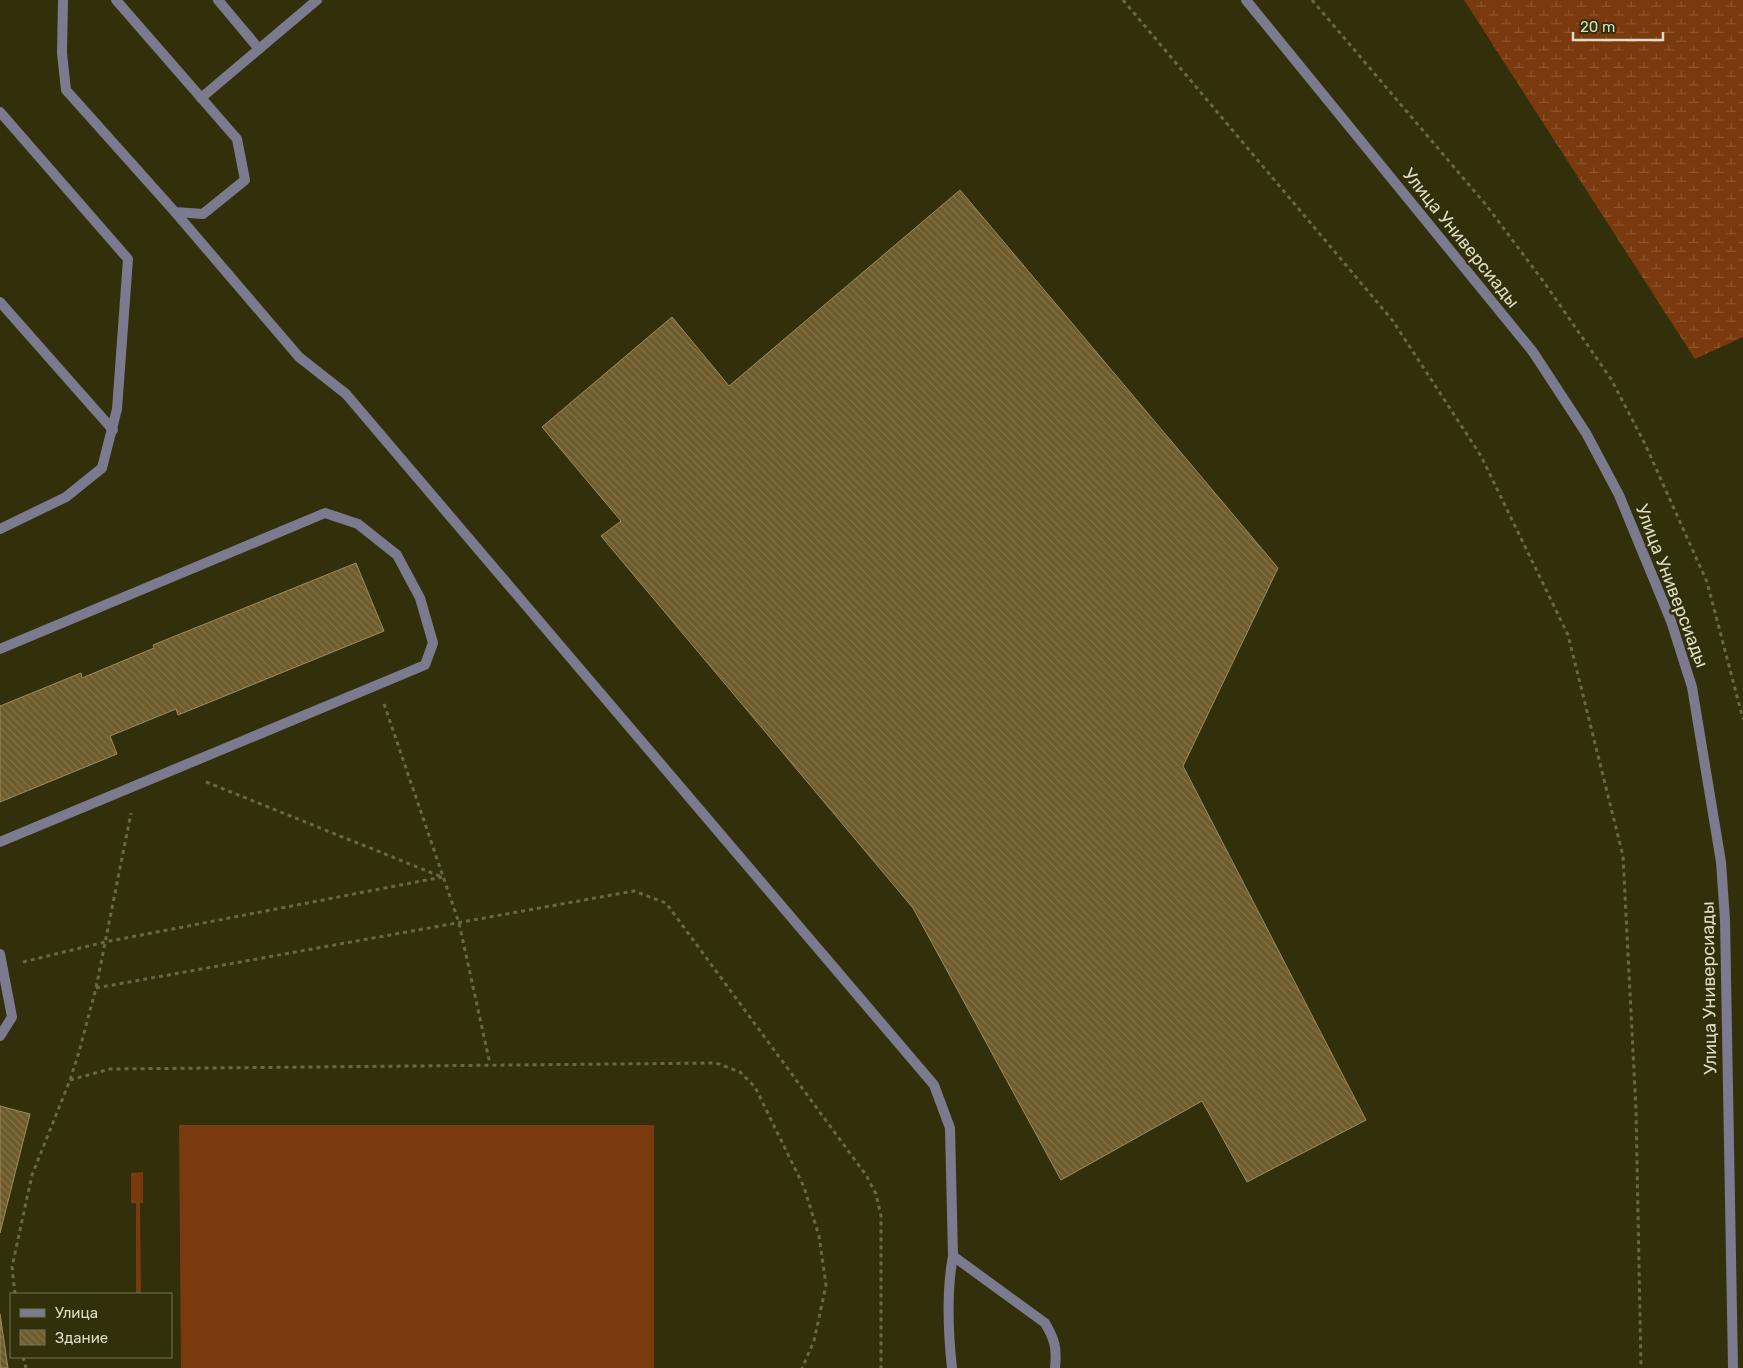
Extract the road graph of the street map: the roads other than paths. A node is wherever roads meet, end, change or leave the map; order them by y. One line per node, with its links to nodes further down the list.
1 (64, 0): 9 (street)
2 (116, 0): 7 (street)
3 (218, 0): 6 (street)
4 (317, 0): 6 (street)
5 (1246, 0): 20 (street, Улица Универсиады)
6 (259, 49): 7 (street)
7 (201, 98): 9 (street)
8 (0, 112): 11 (street)
9 (175, 212): 17 (street)
10 (0, 302): 11 (street)
11 (113, 430): 12 (street)
12 (0, 529)
13 (0, 649): 14 (street)
14 (0, 842)
15 (0, 954): 16 (street)
16 (0, 1036)
17 (953, 1256): 18 (street); 19 (street)
18 (952, 1368)
19 (1056, 1368)
20 (1732, 1368)

